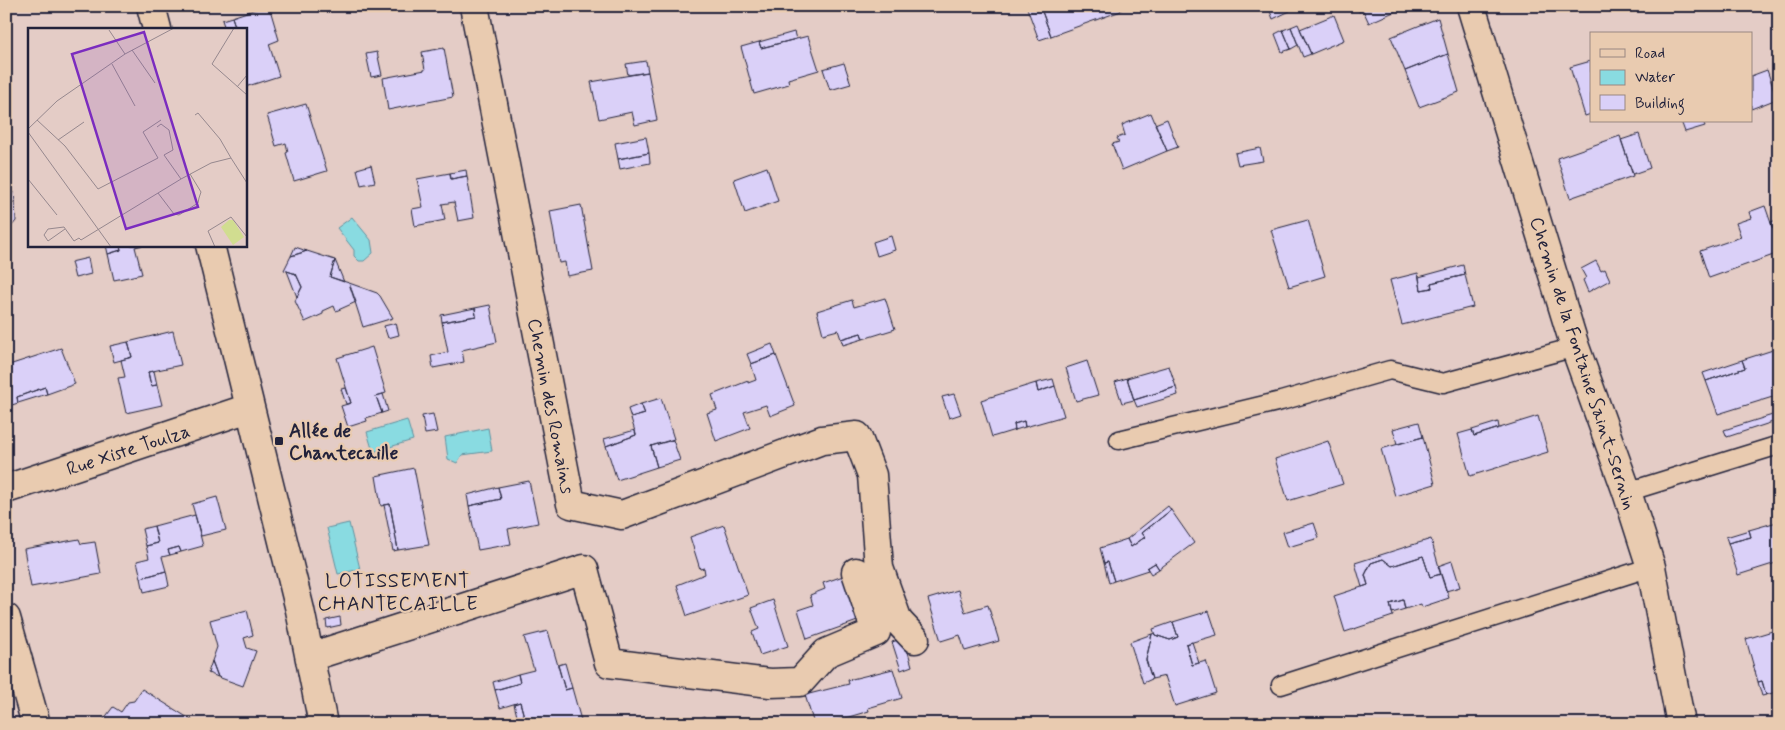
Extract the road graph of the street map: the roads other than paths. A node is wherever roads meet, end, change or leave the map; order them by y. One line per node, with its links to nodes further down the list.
1 (151, 6): 4 (street)
2 (474, 6): 15 (street, Chemin des Romains)
3 (1471, 6): 6 (street, Chemin de la Fontaine Saint-Sernin)
4 (157, 28)
5 (210, 246): 7 (street)
6 (1575, 346): 8 (lane); 11 (street, Chemin de la Fontaine Saint-Sernin)
7 (249, 408): 10 (street, Rue Xiste Toulza); 16 (street)
8 (1119, 440)
9 (1779, 445): 11 (lane)
10 (6, 489)
11 (1627, 492): 12 (street, Chemin de la Fontaine Saint-Sernin)
12 (1651, 567): 17 (lane); 20 (street, Chemin de la Fontaine Saint-Sernin)
13 (856, 572): 16 (street)
14 (6, 618): 18 (street)
15 (915, 639)
16 (310, 657): 19 (street)
17 (1282, 685)
18 (36, 724)
19 (323, 724)
20 (1681, 724)

